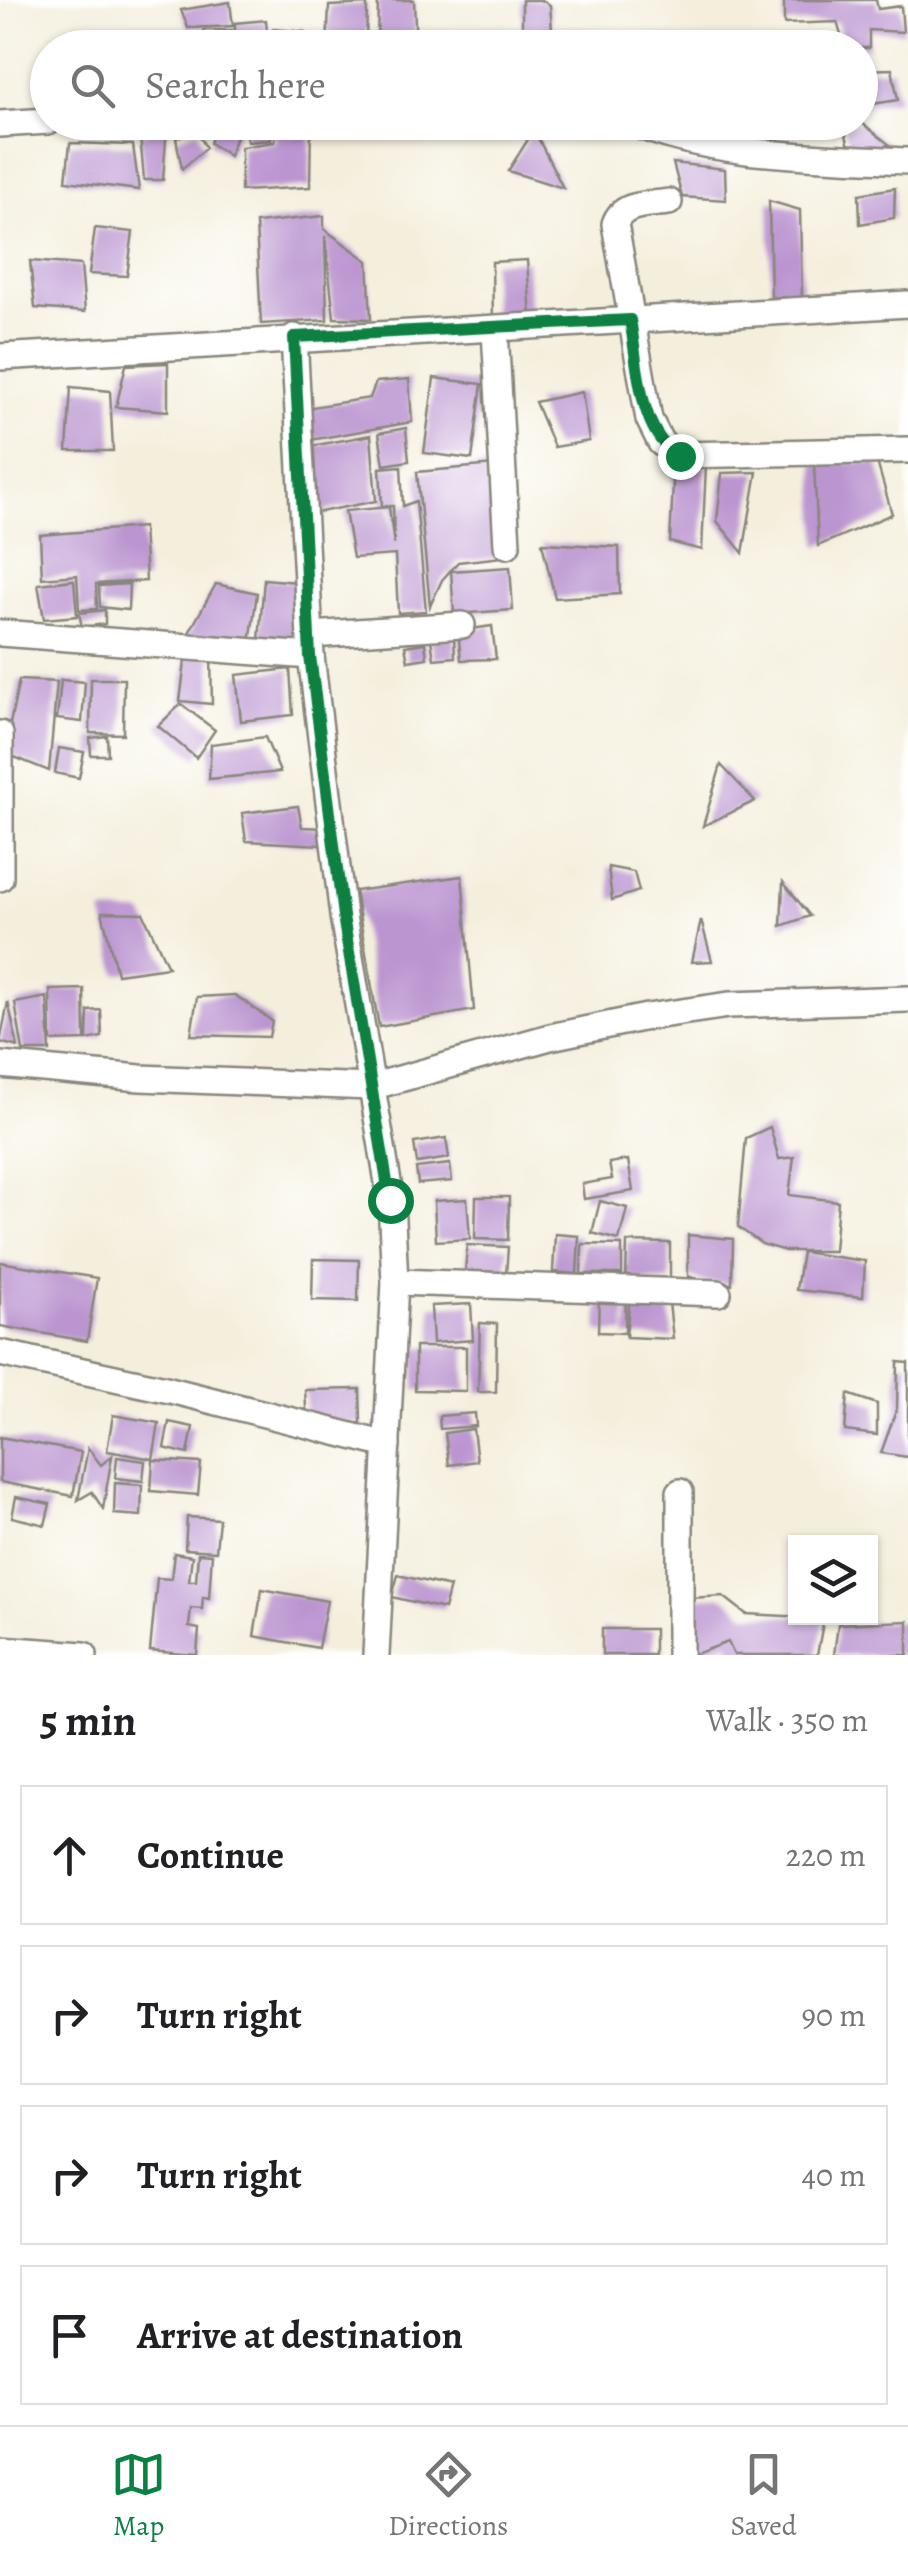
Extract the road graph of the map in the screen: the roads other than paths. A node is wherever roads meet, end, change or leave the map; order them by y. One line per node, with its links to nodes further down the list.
1 (30, 122): 2 (street)
2 (0, 124)
3 (687, 140): 4 (street)
4 (908, 160)
5 (669, 202): 7 (street)
6 (908, 304): 7 (street)
7 (630, 320): 8 (street); 11 (street)
8 (495, 330): 9 (street); 12 (street)
9 (294, 337): 10 (street); 15 (street)
10 (0, 358)
11 (908, 450)
12 (506, 545)
13 (462, 625): 15 (street)
14 (0, 633): 15 (street)
15 (310, 645): 20 (street)
16 (0, 734): 17 (street)
17 (0, 878)
18 (908, 999): 20 (street)
19 (0, 1064): 20 (street)
20 (371, 1088): 21 (street)
21 (396, 1282): 22 (street); 24 (street)
22 (718, 1293)
23 (0, 1354): 24 (street)
24 (387, 1445): 28 (street)
25 (680, 1492): 29 (street)
26 (0, 1649): 27 (street)
27 (84, 1655)
28 (376, 1655)
29 (680, 1655)

